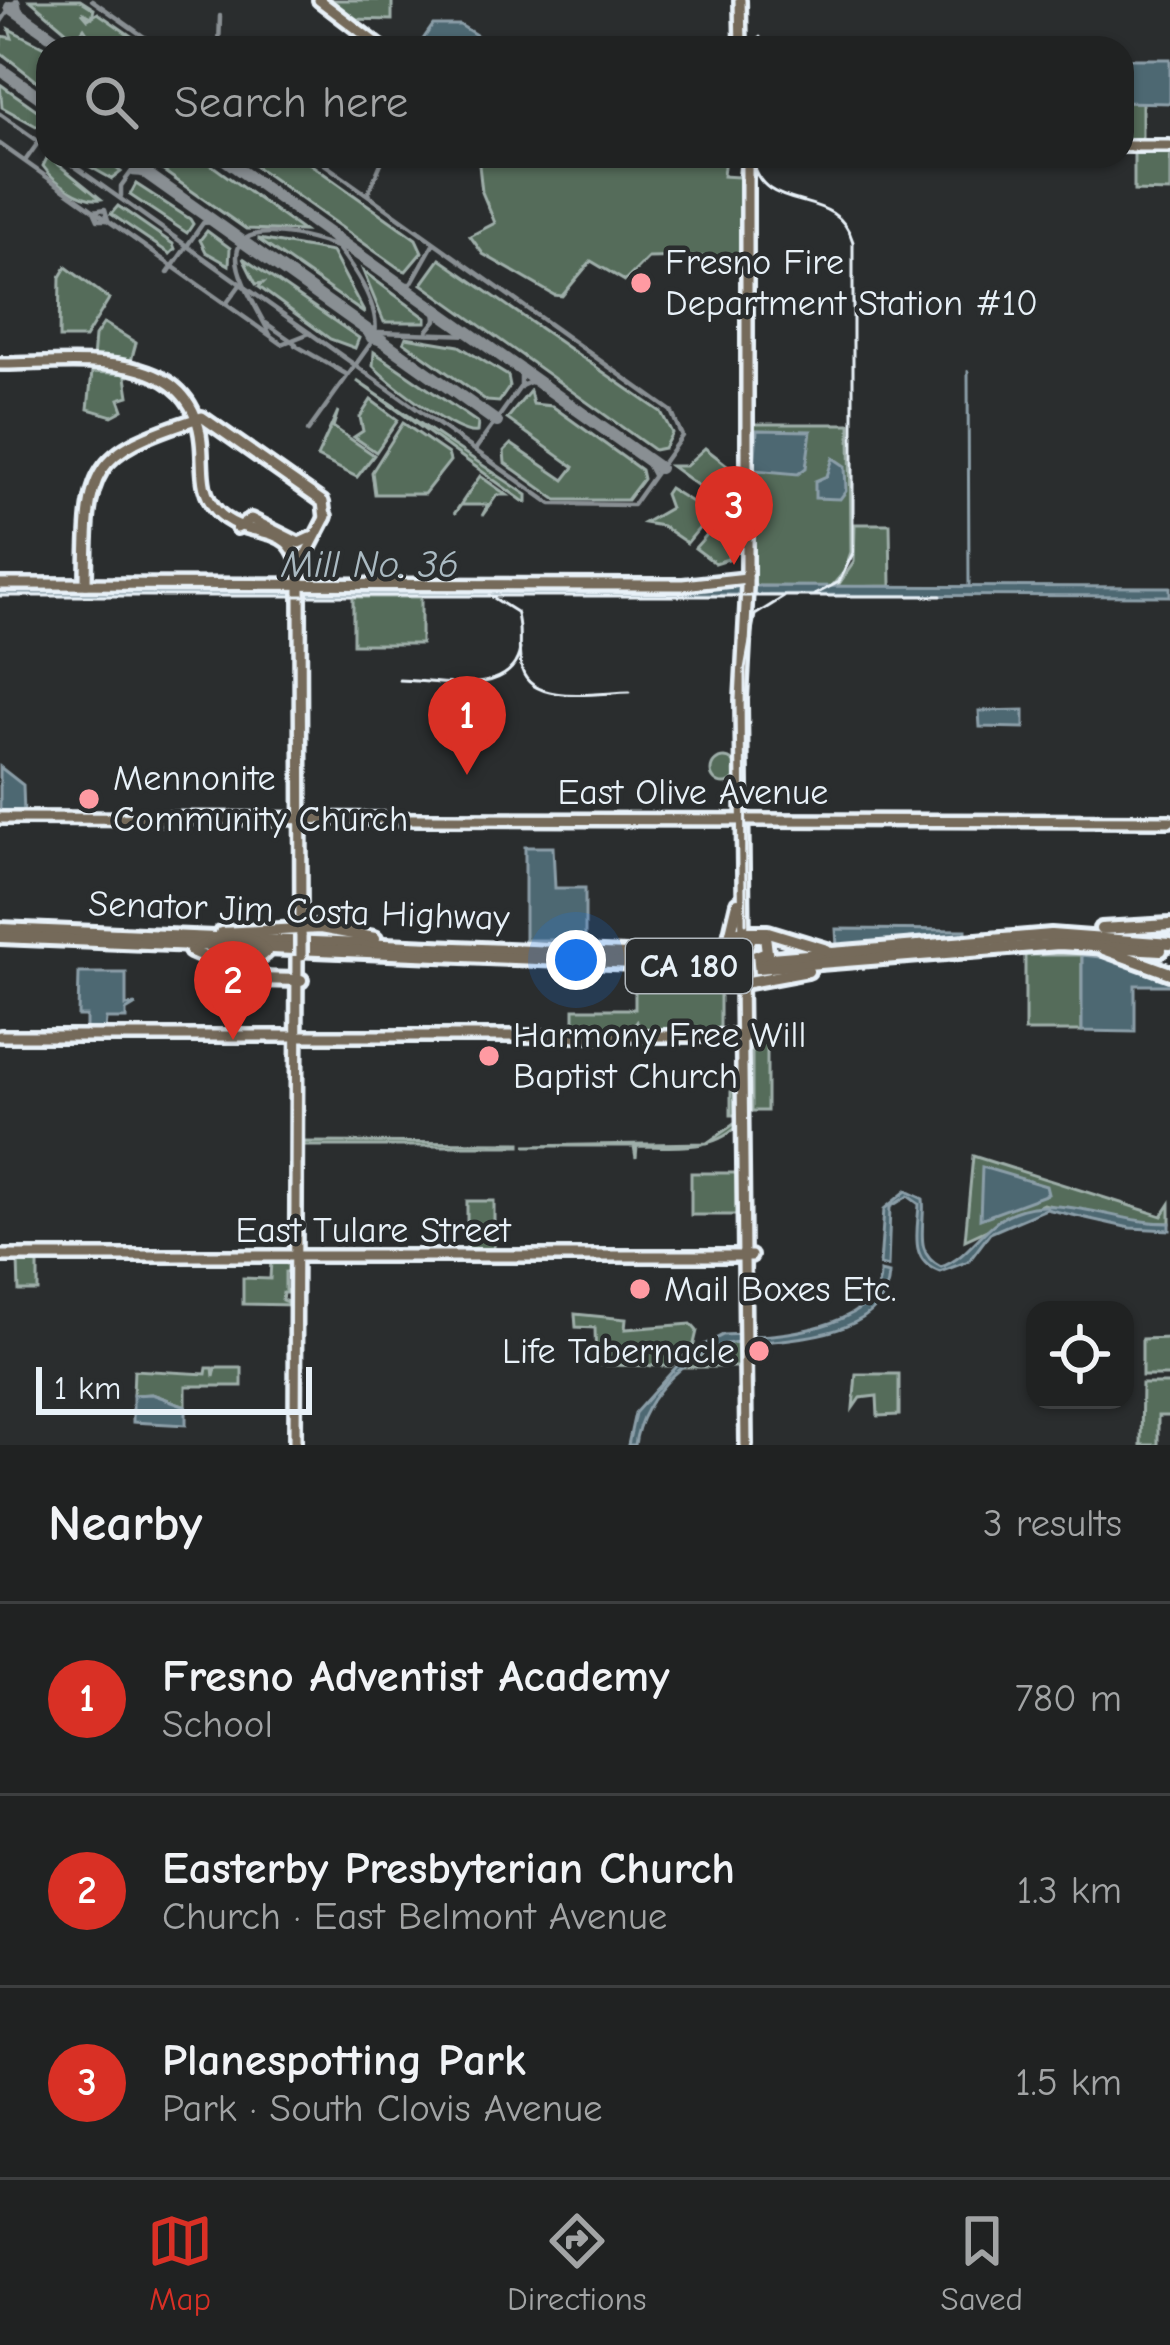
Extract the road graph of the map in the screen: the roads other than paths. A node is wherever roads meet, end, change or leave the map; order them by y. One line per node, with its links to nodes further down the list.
1 (317, 0): 3 (main road)
2 (741, 0): 4 (main road)
3 (362, 36)
4 (743, 36)
5 (1134, 146): 7 (main road)
6 (1134, 147): 7 (main road)
7 (1170, 147)
8 (744, 168): 28 (main road)
9 (0, 366): 10 (main road); 11 (main road)
10 (135, 371): 11 (main road); 14 (main road)
11 (155, 374): 13 (main road)
12 (192, 390): 13 (main road)
13 (178, 392): 14 (main road)
14 (195, 421): 15 (main road); 16 (main road); 18 (main road); 22 (main road)
15 (199, 482): 16 (main road); 17 (main road)
16 (211, 502): 17 (main road)
17 (241, 523): 18 (main road); 30 (main road)
18 (313, 536): 30 (main road)
19 (160, 580): 21 (main road); 22 (main road); 24 (main road)
20 (695, 580): 27 (main road); 28 (main road); 29 (main road)
21 (246, 581): 25 (main road); 30 (main road)
22 (87, 582): 23 (main road); 23 (main road); 24 (main road)
23 (3, 583)
24 (137, 584): 25 (main road)
25 (219, 584): 30 (main road)
26 (438, 584): 27 (main road); 27 (main road); 30 (main road); 30 (main road)
27 (482, 584): 29 (main road)
28 (744, 584): 29 (main road); 36 (main road)
29 (673, 585)
30 (298, 587): 31 (main road); 31 (main road)
31 (298, 687): 32 (main road); 33 (main road)
32 (297, 743): 33 (main road); 35 (main road)
33 (301, 764): 35 (main road)
34 (0, 818): 35 (main road, East Olive Avenue)
35 (299, 818): 36 (main road, East Olive Avenue); 40 (main road)
36 (739, 818): 37 (main road, East Olive Avenue); 38 (main road); 38 (main road)
37 (1170, 821)
38 (740, 908): 41 (main road); 50 (highway)
39 (1170, 925): 43 (highway)
40 (299, 932): 44 (highway); 46 (highway); 55 (main road, bridge)
41 (740, 932): 49 (main road); 51 (highway)
42 (0, 933): 44 (highway, Senator Jim Costa Highway / CA 180); 44 (highway, Senator Jim Costa Highway / CA 180)
43 (1024, 938): 47 (highway, CA 180); 51 (highway, CA 180)
44 (128, 939): 46 (highway, Senator Jim Costa Highway / CA 180); 48 (highway, Senator Jim Costa Highway / CA 180); 55 (highway)
45 (1047, 944): 47 (highway, CA 180); 51 (highway, CA 180); 54 (highway)
46 (438, 946): 50 (highway, Senator Jim Costa Highway / CA 180)
47 (1170, 946)
48 (359, 952): 53 (highway, Senator Jim Costa Highway / CA 180); 55 (highway)
49 (742, 952): 52 (highway); 56 (main road, bridge)
50 (602, 953): 52 (highway, Senator Jim Costa Highway / CA 180)
51 (885, 954): 52 (highway, Senator Jim Costa Highway / CA 180); 53 (highway, CA 180); 56 (highway)
52 (690, 958)
53 (569, 959): 56 (highway)
54 (1170, 973)
55 (299, 979): 58 (main road)
56 (744, 979): 59 (main road)
57 (0, 1034): 58 (main road)
58 (299, 1034): 59 (main road); 60 (main road); 62 (main road)
59 (746, 1034): 61 (main road); 61 (main road)
60 (297, 1071): 62 (main road); 63 (main road)
61 (745, 1074): 67 (main road); 68 (main road)
62 (301, 1090): 64 (main road)
63 (297, 1118): 64 (main road); 65 (main road)
64 (300, 1132): 66 (main road)
65 (296, 1159): 66 (main road); 71 (main road)
66 (300, 1175): 71 (main road)
67 (745, 1184): 68 (main road); 70 (main road)
68 (750, 1210): 70 (main road)
69 (0, 1256): 71 (main road, East Tulare Street)
70 (748, 1256): 71 (main road, East Tulare Street); 72 (main road); 72 (main road)
71 (298, 1258): 74 (main road); 74 (main road)
72 (748, 1337): 73 (main road)
73 (748, 1376): 76 (main road); 76 (main road)
74 (298, 1402): 75 (main road)
75 (297, 1436)
76 (748, 1442)

